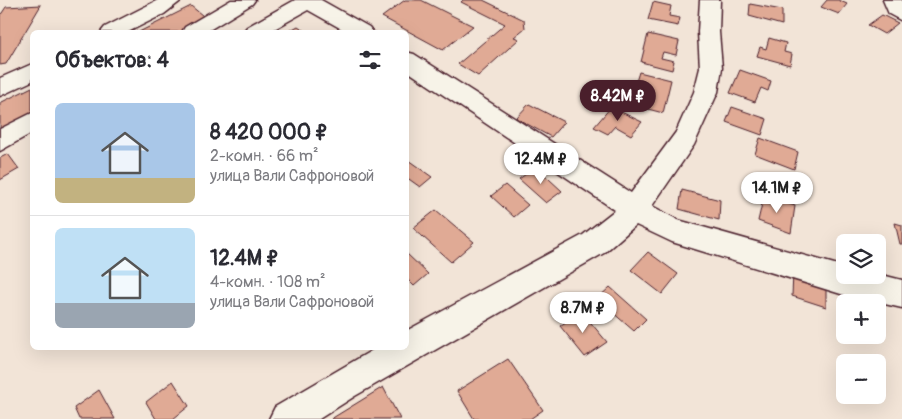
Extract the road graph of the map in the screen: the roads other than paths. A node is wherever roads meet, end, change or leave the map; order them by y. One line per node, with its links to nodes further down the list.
1 (172, 0): 7 (street)
2 (245, 0): 8 (street)
3 (710, 0): 16 (street)
4 (893, 0): 6 (street)
5 (307, 1): 9 (street); 10 (street)
6 (902, 15)
7 (116, 30)
8 (195, 30)
9 (257, 30)
10 (358, 30)
11 (409, 62): 16 (street)
12 (30, 73): 13 (street)
13 (0, 88)
14 (30, 123): 15 (street)
15 (0, 141)
16 (632, 210): 17 (street); 18 (street)
17 (902, 294)
18 (409, 347)
19 (404, 350): 20 (street)
20 (292, 418)

